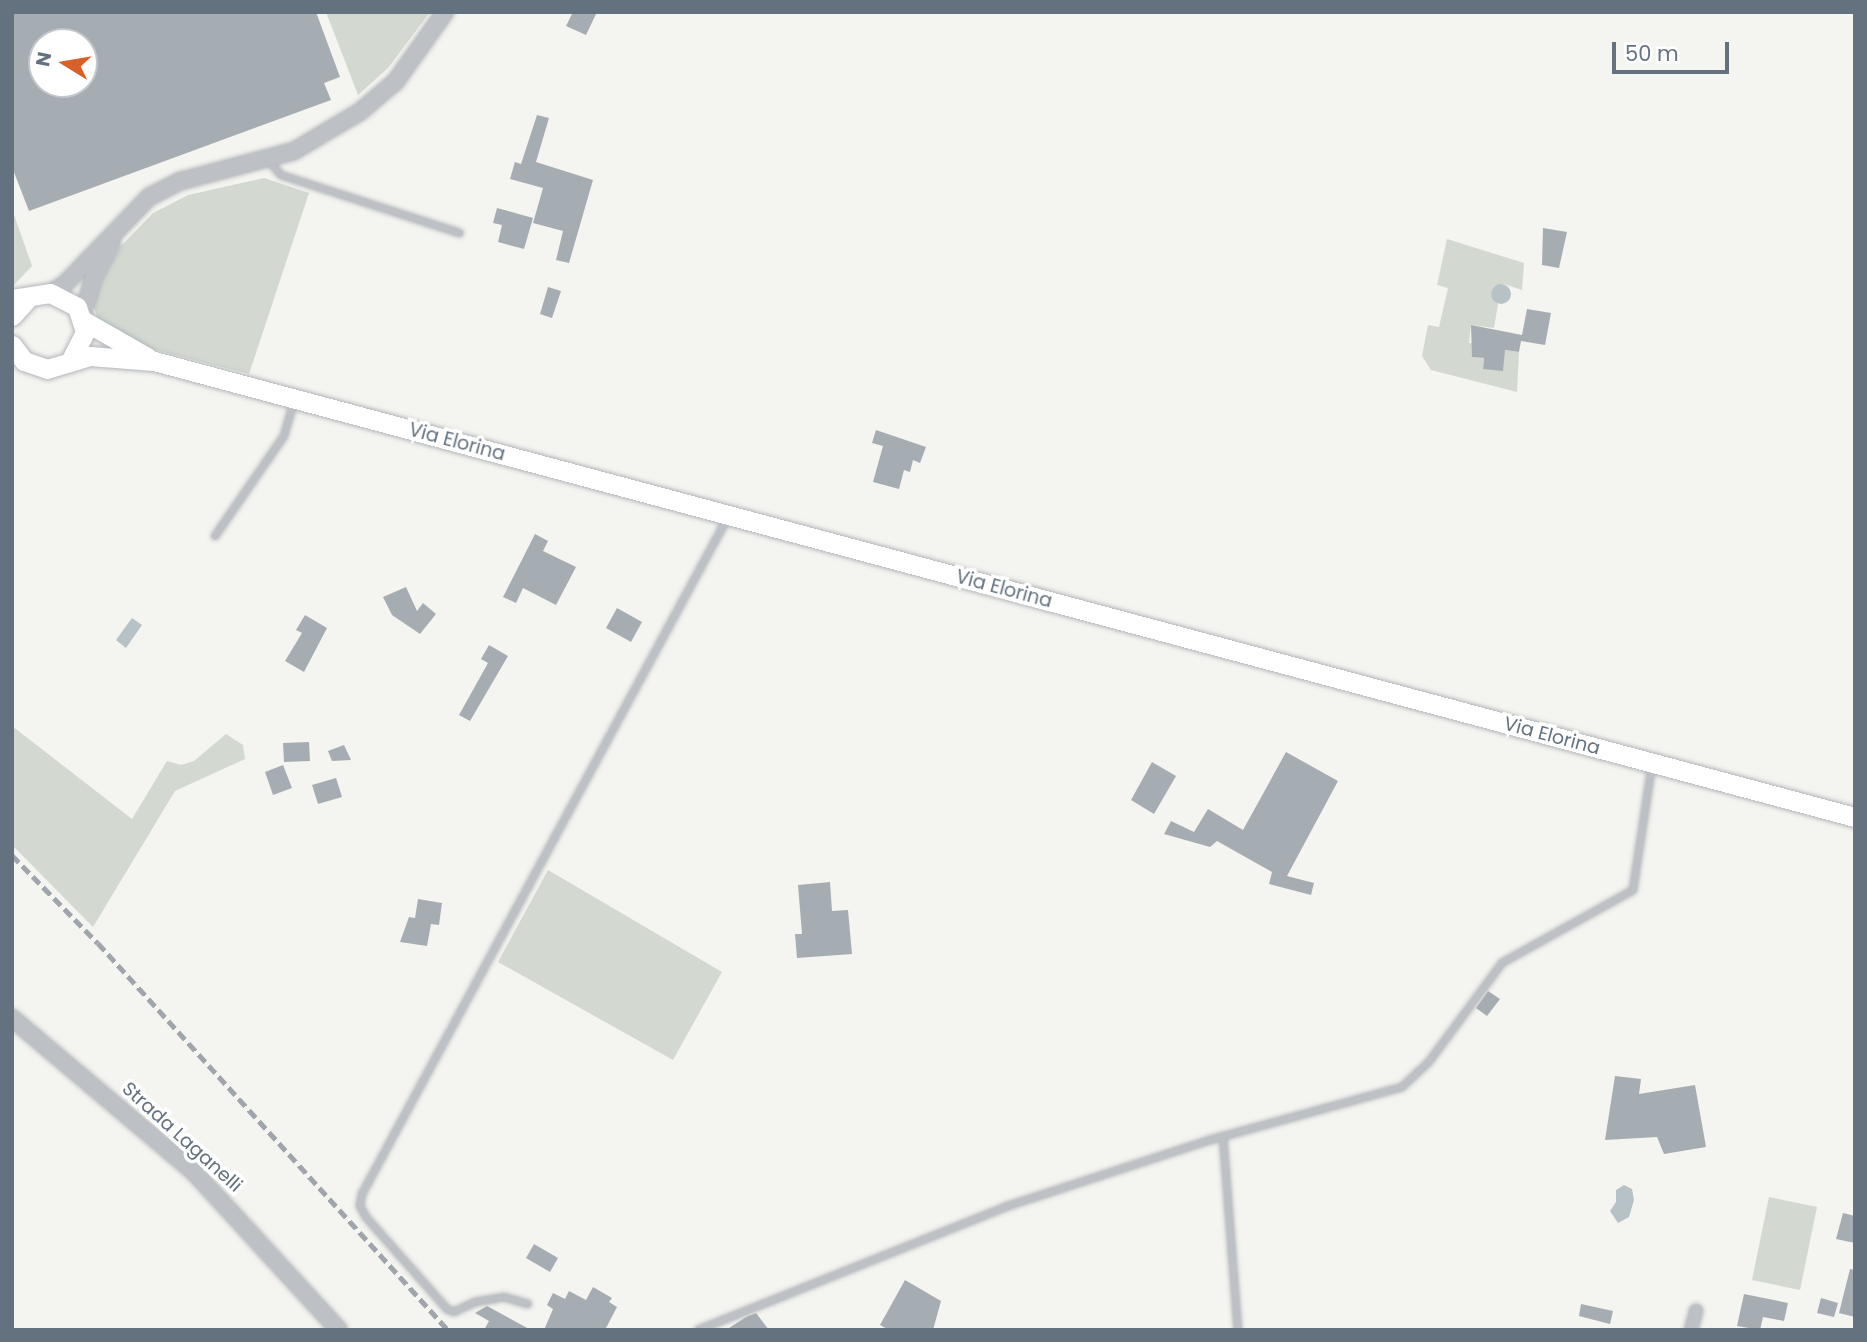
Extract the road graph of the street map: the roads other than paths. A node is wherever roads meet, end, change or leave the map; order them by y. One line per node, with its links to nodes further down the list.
1 (445, 12): 2 (street)
2 (268, 160): 3 (lane); 4 (street)
3 (460, 233)
4 (116, 234): 5 (street); 8 (street)
5 (50, 293): 6 (main road); 8 (main road)
6 (20, 298): 7 (main road)
7 (12, 316)
8 (83, 318): 10 (main road); 11 (main road)
9 (12, 345): 11 (main road)
10 (154, 361): 11 (main road); 12 (main road, Via Elorina)
11 (70, 362)
12 (294, 399): 13 (main road, Via Elorina); 14 (lane)
13 (728, 515): 15 (main road, Via Elorina); 19 (lane)
14 (215, 536)
15 (1652, 763): 16 (main road, Via Elorina); 18 (lane)
16 (1855, 817)
17 (12, 1018): 21 (street, Strada Laganelli)
18 (1223, 1136): 22 (lane); 23 (lane)
19 (528, 1304)
20 (1696, 1311): 24 (street)
21 (339, 1330)
22 (698, 1330)
23 (1238, 1330)
24 (1691, 1330)

